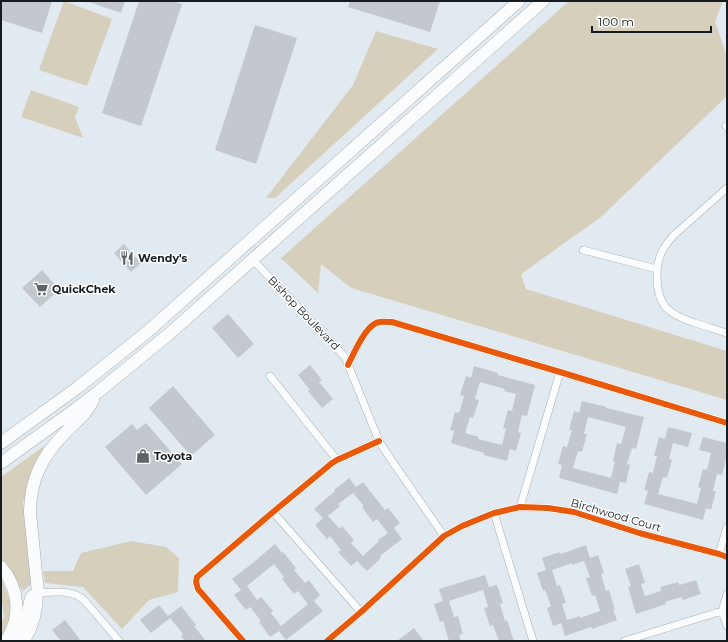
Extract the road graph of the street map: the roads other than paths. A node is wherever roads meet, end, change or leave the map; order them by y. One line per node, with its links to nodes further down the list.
1 (519, 1): 12 (highway)
2 (543, 1): 5 (highway)
3 (727, 188): 6 (street)
4 (583, 250): 6 (street)
5 (253, 260): 8 (street, Bishop Boulevard); 11 (highway)
6 (657, 269): 7 (street)
7 (727, 334)
8 (348, 365): 9 (street); 15 (street, Bishop Boulevard)
9 (560, 372): 13 (street); 19 (street)
10 (270, 376): 17 (street)
11 (98, 392): 18 (highway); 27 (highway)
12 (56, 404): 14 (highway); 16 (highway)
13 (727, 422)
14 (1, 433)
15 (379, 441): 17 (street); 23 (street, Bishop Boulevard)
16 (1, 443)
17 (337, 460): 20 (street)
18 (1, 463)
19 (520, 507): 21 (street, Birchwood Court); 24 (street, Birchwood Court)
20 (273, 512): 30 (street); 36 (street)
21 (494, 513): 23 (street, Birchwood Court); 38 (street)
22 (727, 527): 24 (street)
23 (444, 536): 30 (street, Birchwood Court)
24 (718, 554): 25 (street, Birchwood Court)
25 (727, 557)
26 (1, 567): 32 (highway)
27 (38, 593): 33 (main road); 34 (main road); 35 (street)
28 (727, 594): 29 (street)
29 (722, 610): 31 (street); 39 (street)
30 (361, 612): 37 (street, Birchwood Court)
31 (727, 626)
32 (6, 641)
33 (16, 641)
34 (25, 641)
35 (119, 641)
36 (243, 641)
37 (327, 641)
38 (533, 641)
39 (624, 641)

